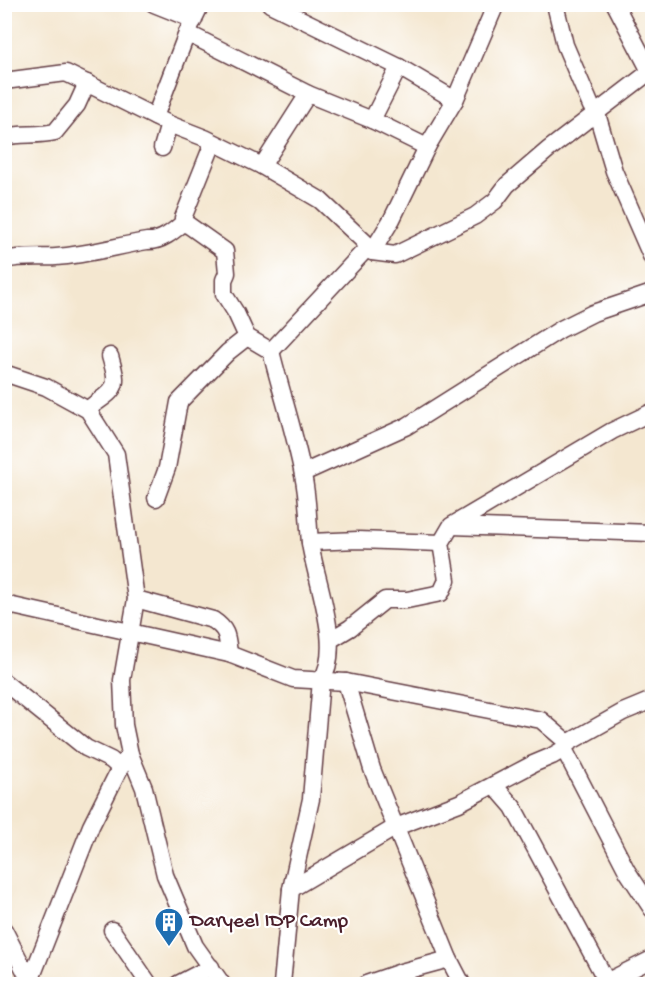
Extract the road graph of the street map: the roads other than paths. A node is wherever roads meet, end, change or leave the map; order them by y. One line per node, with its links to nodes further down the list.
1 (154, 4): 7 (street)
2 (201, 4): 7 (street)
3 (270, 4): 8 (street)
4 (496, 4): 13 (street)
5 (555, 4): 14 (street)
6 (615, 4): 9 (street)
7 (190, 26): 12 (street); 16 (street)
8 (399, 67): 13 (street); 15 (street)
9 (652, 72): 14 (street)
10 (4, 81): 11 (street)
11 (87, 83): 16 (street); 17 (street)
12 (308, 94): 15 (street); 21 (street)
13 (455, 100): 19 (street)
14 (597, 114): 23 (street); 24 (street)
15 (372, 120): 19 (street)
16 (162, 121): 18 (street); 20 (street)
17 (4, 136)
18 (213, 143): 21 (street); 22 (street)
19 (427, 147): 23 (street)
20 (162, 148)
21 (262, 166): 23 (street)
22 (184, 222): 25 (street); 27 (street)
23 (370, 249): 28 (street)
24 (652, 258)
25 (4, 260)
26 (652, 293): 33 (street)
27 (248, 337): 28 (street); 34 (street)
28 (270, 351): 33 (street)
29 (110, 356): 31 (street)
30 (4, 373): 31 (street)
31 (88, 410): 39 (street)
32 (652, 412): 35 (street)
33 (303, 473): 37 (street)
34 (156, 498)
35 (451, 526): 36 (street); 38 (street)
36 (652, 533)
37 (310, 542): 38 (street); 42 (street)
38 (441, 543): 42 (street)
39 (136, 599): 41 (street); 43 (street)
40 (4, 604): 41 (street)
41 (130, 632): 43 (street); 49 (street)
42 (330, 640): 44 (street)
43 (230, 654): 44 (street)
44 (321, 680): 46 (street); 53 (street)
45 (4, 682): 50 (street)
46 (346, 682): 48 (street); 52 (street)
47 (652, 700): 48 (street)
48 (566, 746): 51 (street); 54 (street)
49 (130, 754): 50 (street); 59 (street)
50 (120, 768): 60 (street)
51 (495, 785): 52 (street); 61 (street)
52 (396, 827): 53 (street); 58 (street)
53 (291, 889): 65 (street)
54 (652, 909)
55 (4, 930): 60 (street)
56 (112, 930): 62 (street)
57 (652, 958): 61 (street)
58 (449, 959): 66 (street); 67 (street)
59 (211, 967): 63 (street); 64 (street)
60 (29, 983)
61 (604, 983)
62 (149, 984)
63 (178, 984)
64 (222, 984)
65 (282, 984)
66 (366, 984)
67 (462, 984)

